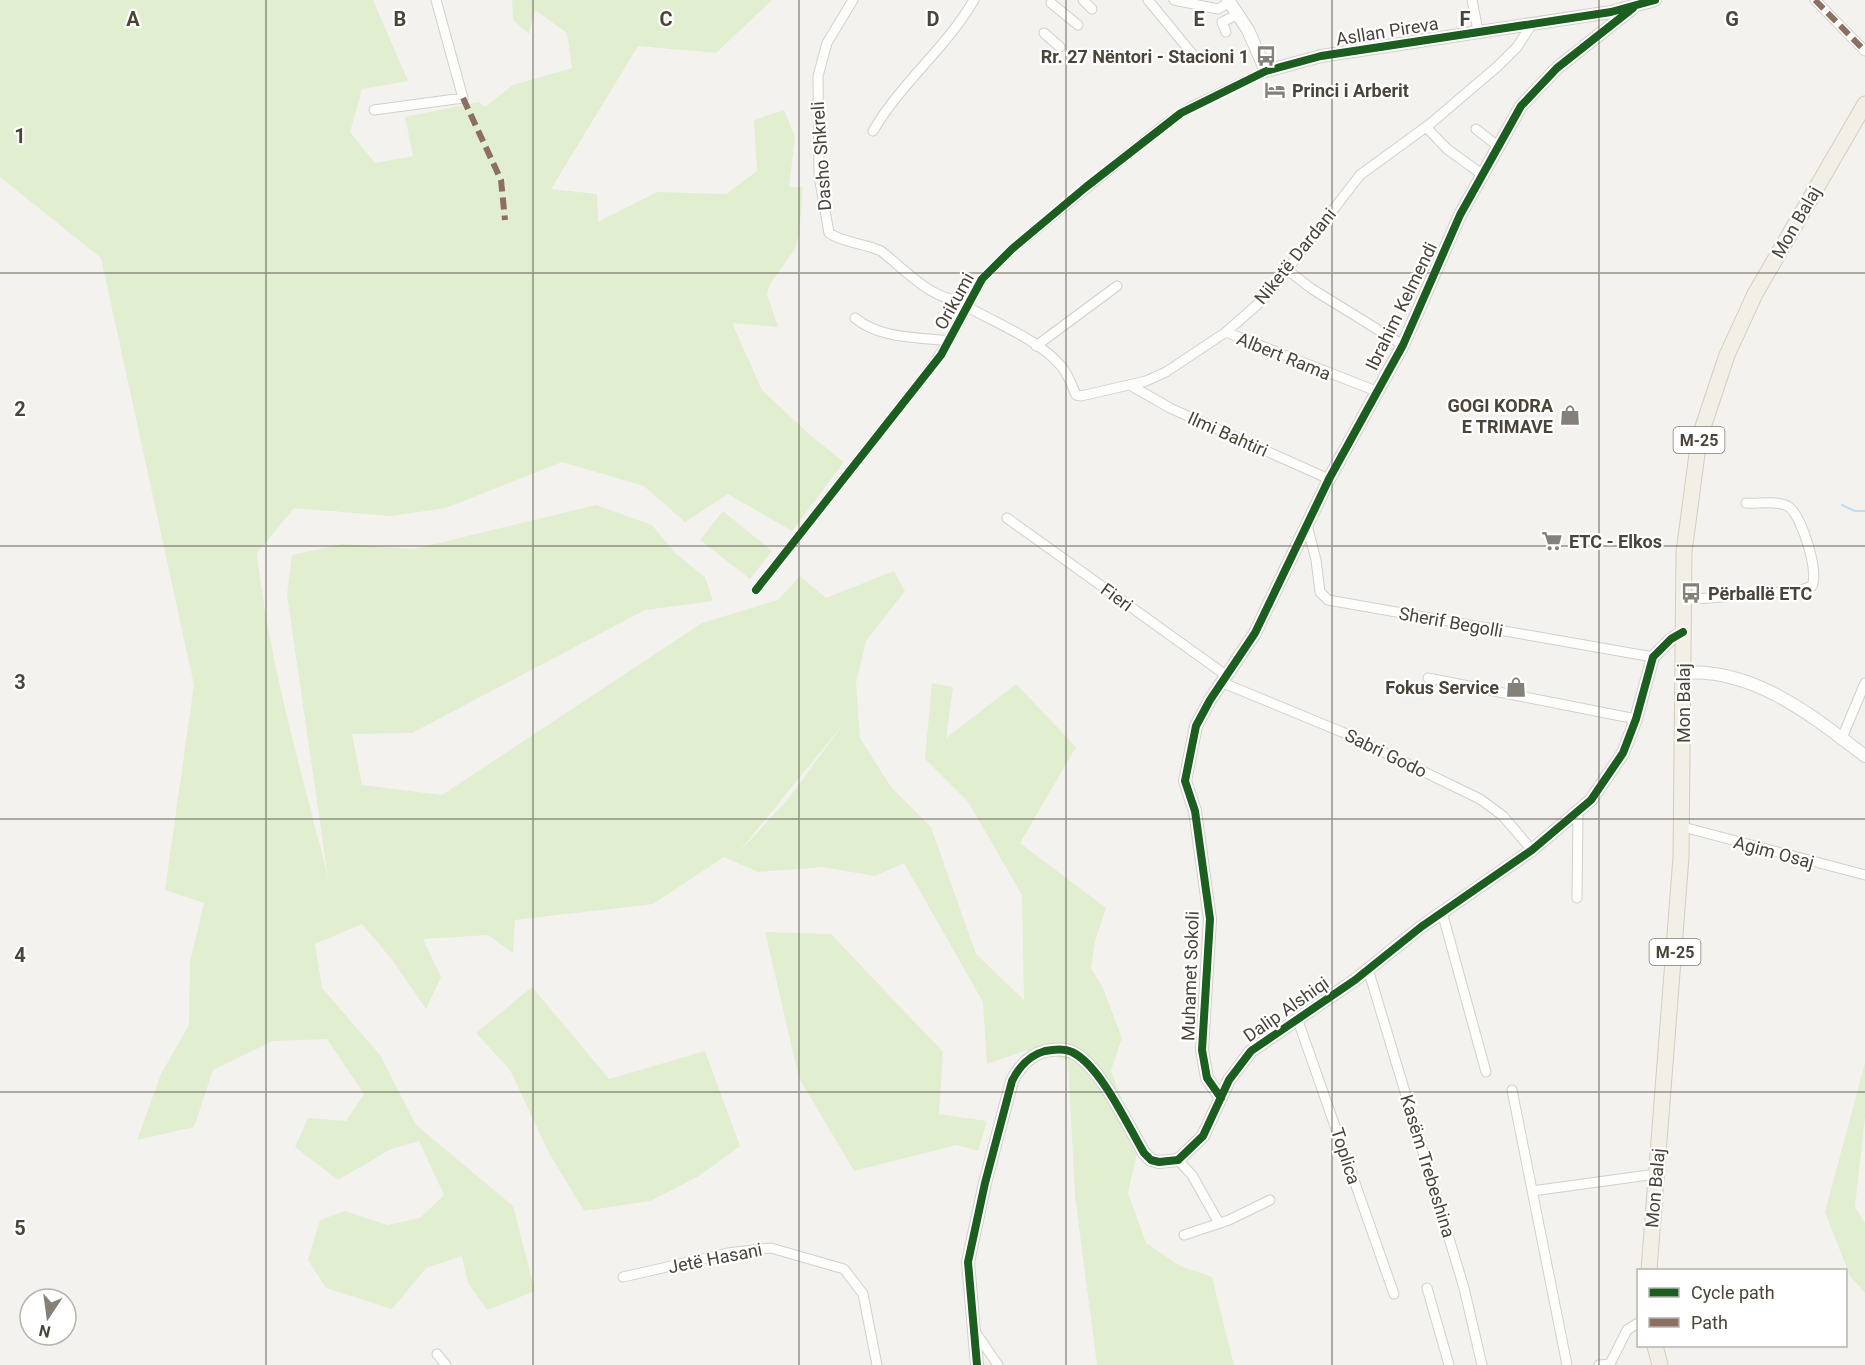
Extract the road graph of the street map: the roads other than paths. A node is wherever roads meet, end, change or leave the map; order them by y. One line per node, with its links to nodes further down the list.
1 (436, 0): 25 (street)
2 (853, 0): 33 (street, Dasho Shkreli)
3 (974, 0): 28 (street)
4 (1083, 0): 13 (street)
5 (1148, 0): 22 (street)
6 (1174, 0): 10 (street)
7 (1472, 0): 17 (street)
8 (1655, 0): 12 (street, Asllan Pireva)
9 (1815, 0): 21 (street)
10 (1229, 1): 14 (street)
11 (1051, 3): 16 (street)
12 (1633, 8): 15 (street, Asllan Pireva); 29 (street, Ibrahim Kelmendi)
13 (1092, 9)
14 (1239, 14): 19 (street); 23 (street)
15 (1532, 24): 17 (street, Asllan Pireva); 26 (street, Niketë Dardani)
16 (1078, 25)
17 (1478, 31): 23 (street, Asllan Pireva)
18 (1044, 33): 20 (street)
19 (1226, 33)
20 (1060, 46)
21 (1865, 51)
22 (1194, 56)
23 (1266, 70): 33 (street, Orikumi)
24 (1865, 104): 46 (main road, Mon Balaj / M-25)
25 (374, 110)
26 (1426, 127): 30 (street); 31 (street, Niketë Dardani)
27 (1476, 129): 29 (street)
28 (873, 131)
29 (1499, 147): 30 (street, Ibrahim Kelmendi)
30 (1483, 175): 37 (street, Ibrahim Kelmendi)
31 (1285, 268): 35 (street, Niketë Dardani); 37 (street)
32 (1118, 286): 38 (street)
33 (967, 303): 36 (street, Orikumi); 38 (street)
34 (855, 318): 36 (street)
35 (1226, 332): 39 (street, Niketë Dardani); 40 (street, Albert Rama)
36 (949, 341): 45 (street, Orikumi)
37 (1404, 345): 40 (street, Ibrahim Kelmendi)
38 (1036, 346): 39 (street, Niketë Dardani)
39 (1130, 385): 41 (street, Ilmi Bahtiri)
40 (1376, 391): 41 (street, Ibrahim Kelmendi)
41 (1329, 479): 44 (street, Ibrahim Kelmendi)
42 (1746, 503): 46 (street)
43 (1007, 518): 51 (street, Fieri)
44 (1307, 525): 48 (street, Sherif Begolli); 51 (street, Ibrahim Kelmendi)
45 (756, 590)
46 (1683, 600): 47 (main road, Mon Balaj / M-25)
47 (1683, 632): 48 (street); 49 (main road, Mon Balaj / M-25)
48 (1653, 657): 53 (street, Dalip Alshiqi)
49 (1683, 673): 54 (street); 57 (main road, Mon Balaj / M-25)
50 (1428, 678): 53 (street)
51 (1225, 679): 58 (street, Sabri Godo); 66 (street, Muhamet Sokoli)
52 (1865, 683): 54 (street)
53 (1636, 719): 56 (street, Dalip Alshiqi)
54 (1841, 740): 55 (street)
55 (1865, 756)
56 (1578, 813): 58 (street, Dalip Alshiqi); 60 (street)
57 (1683, 827): 59 (street, Agim Osaj); 68 (main road, Mon Balaj / M-25)
58 (1532, 850): 61 (street, Dalip Alshiqi)
59 (1865, 875)
60 (1577, 898)
61 (1442, 912): 62 (street, Dalip Alshiqi); 64 (street)
62 (1368, 969): 63 (street, Dalip Alshiqi); 86 (street, Kasëm Trebeshina)
63 (1296, 1018): 66 (street, Dalip Alshiqi); 76 (street, Toplica)
64 (1486, 1072)
65 (1512, 1090): 69 (street)
66 (1221, 1098): 67 (street, Dalip Alshiqi)
67 (1178, 1160): 71 (street); 78 (street)
68 (1656, 1174): 69 (street); 73 (main road, Mon Balaj / M-25)
69 (1532, 1191): 87 (street)
70 (1270, 1200): 71 (street)
71 (1219, 1223): 72 (street)
72 (1184, 1235)
73 (1649, 1269)
74 (623, 1277): 83 (street, Jetë Hasani)
75 (1427, 1288): 85 (street)
76 (1394, 1294)
77 (1637, 1324): 88 (street)
78 (974, 1330): 81 (street); 84 (street)
79 (1655, 1347): 89 (main road)
80 (437, 1354): 82 (street)
81 (974, 1363)
82 (446, 1365)
83 (877, 1365)
84 (998, 1365)
85 (1449, 1365)
86 (1482, 1365)
87 (1567, 1365)
88 (1599, 1365)
89 (1660, 1365)

